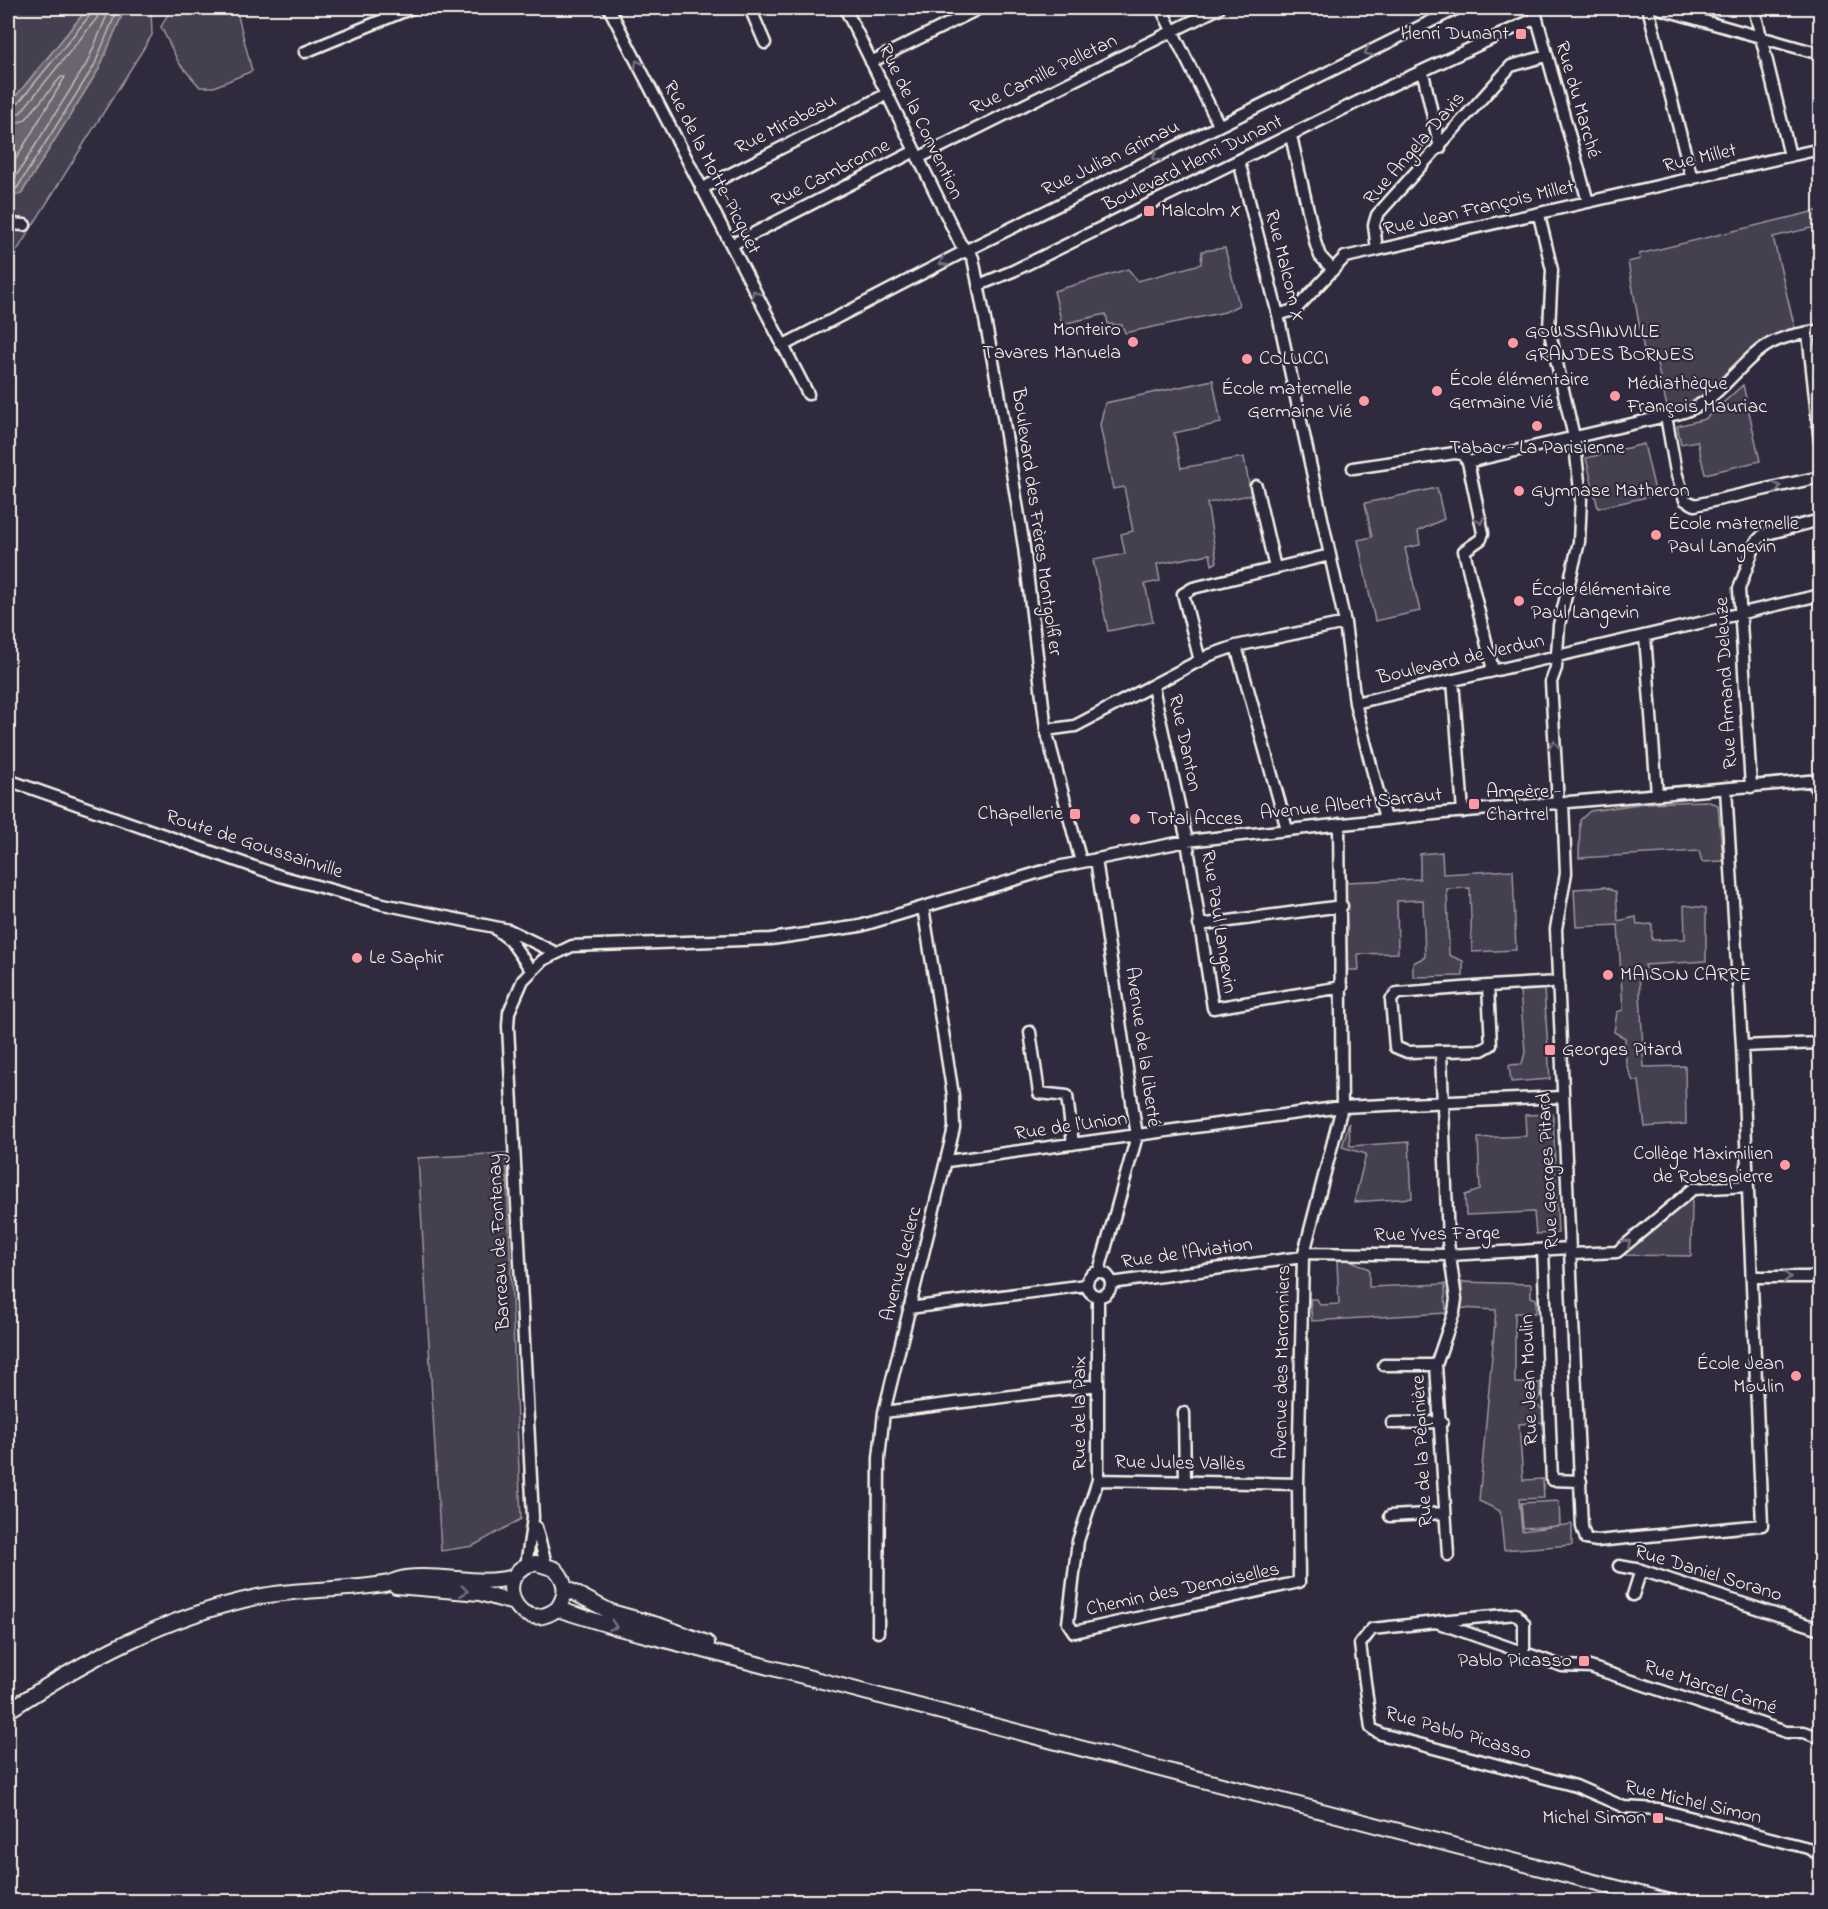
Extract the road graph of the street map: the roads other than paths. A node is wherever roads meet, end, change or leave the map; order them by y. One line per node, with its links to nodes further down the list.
1 (412, 8): 16 (street)
2 (609, 8): 30 (street, Rue de la Motte-Picquet, one-way to 2)
3 (750, 8): 15 (street)
4 (845, 8): 19 (street, Rue de la Convention)
5 (980, 8): 19 (street)
6 (1161, 8): 13 (street)
7 (1219, 8): 13 (street, Rue Camille Pelletan)
8 (1458, 8): 22 (street, Rue Julian Grimau, one-way to 22)
9 (1648, 8): 29 (street)
10 (1658, 8): 14 (street)
11 (1755, 8): 14 (street)
12 (1535, 13): 18 (street, Rue du Marché); 20 (street, Boulevard Henri Dunant)
13 (1172, 31): 22 (street); 26 (street, Rue Camille Pelletan)
14 (1761, 37): 17 (street); 27 (street)
15 (765, 43)
16 (305, 52)
17 (1821, 54)
18 (1546, 56): 24 (street, Rue Angela Davis); 31 (street, Rue du Marché)
19 (871, 62): 21 (street, Rue de la Convention)
20 (1423, 73): 23 (street, Boulevard Henri Dunant); 24 (street)
21 (887, 94): 26 (street, Rue de la Convention); 30 (street, Rue Mirabeau)
22 (1219, 125): 36 (street, Rue Julian Grimau, one-way to 36)
23 (1291, 136): 28 (street, Boulevard Henri Dunant); 38 (street)
24 (1440, 148): 37 (street, Rue Angela Davis)
25 (1821, 149): 27 (street, Rue Millet)
26 (916, 154): 35 (street, Rue Cambronne); 36 (street, Rue de la Convention)
27 (1790, 156): 29 (street, Rue Millet)
28 (1239, 162): 39 (street, Boulevard Henri Dunant); 40 (street, Rue Malcom X)
29 (1692, 179): 31 (street, Rue Millet)
30 (701, 189): 35 (street, Rue de la Motte-Picquet)
31 (1588, 202): 32 (street, Rue Jean François Millet)
32 (1539, 215): 37 (street, Rue Jean François Millet); 46 (street, Rue Georges Pitard)
33 (8, 224): 34 (street)
34 (25, 225)
35 (731, 245): 43 (street, Rue de la Motte-Picquet, one-way to 35)
36 (967, 250): 39 (street, Rue de la Convention); 43 (street, Rue Julian Grimau, one-way to 43)
37 (1377, 250): 38 (street)
38 (1333, 270): 40 (street)
39 (979, 285): 66 (street, Boulevard des Frères Montgolfier)
40 (1278, 315): 53 (street, Rue Malcom X)
41 (1821, 330): 42 (street)
42 (1808, 333): 45 (street); 47 (street)
43 (782, 346): 44 (street, Rue de la Motte-Picquet)
44 (807, 394)
45 (1666, 416): 46 (street); 50 (street, one-way to 50)
46 (1574, 437): 48 (street); 60 (street, Rue Georges Pitard)
47 (1821, 443)
48 (1468, 462): 49 (street); 62 (street, one-way to 62)
49 (1353, 468)
50 (1821, 477)
51 (1256, 486): 54 (street)
52 (1821, 520): 56 (street, Rue Armand Deleuze)
53 (1330, 555): 54 (street); 57 (street, Rue Malcom X)
54 (1275, 568): 61 (street)
55 (1821, 595): 56 (street, Boulevard de Verdun)
56 (1740, 615): 58 (street, Boulevard de Verdun); 69 (street, Rue Armand Deleuze)
57 (1346, 623): 59 (street); 65 (street, Rue Malcom X)
58 (1646, 636): 60 (street, Boulevard de Verdun); 71 (street)
59 (1236, 645): 61 (street); 77 (street)
60 (1557, 657): 62 (street, Boulevard de Verdun); 73 (street, Rue Georges Pitard, one-way to 60)
61 (1200, 661): 64 (street)
62 (1490, 672): 63 (street, Boulevard de Verdun)
63 (1453, 680): 65 (street, Boulevard de Verdun); 74 (street)
64 (1153, 687): 66 (street); 78 (street, Rue Danton)
65 (1355, 702): 75 (street, Rue Malcom X)
66 (1046, 730): 80 (street, Boulevard des Frères Montgolfier)
67 (8, 780): 84 (street, Route de Goussainville)
68 (1817, 780): 69 (street, Avenue Albert Sarraut); 72 (street)
69 (1751, 787): 70 (street, Avenue Albert Sarraut)
70 (1726, 789): 71 (street, Avenue Albert Sarraut); 92 (street)
71 (1657, 794): 73 (street, Avenue Albert Sarraut)
72 (1821, 802)
73 (1560, 803): 74 (street, Avenue Albert Sarraut); 87 (street, Rue Georges Pitard)
74 (1463, 812): 75 (street, Avenue Albert Sarraut)
75 (1385, 819): 76 (street, Avenue Albert Sarraut)
76 (1339, 824): 77 (street, Avenue Albert Sarraut); 81 (street, Avenue des Marronniers)
77 (1287, 829): 78 (street, Avenue Albert Sarraut)
78 (1187, 841): 79 (street, Avenue Albert Sarraut); 83 (street, Rue Paul Langevin)
79 (1096, 859): 80 (street, Avenue Albert Sarraut); 97 (street, Avenue de la Liberté)
80 (1081, 862): 82 (street, Avenue Albert Sarraut)
81 (1342, 906): 83 (street); 89 (street, Avenue des Marronniers)
82 (923, 907): 85 (street, Avenue Albert Sarraut); 99 (street, Avenue Leclerc)
83 (1199, 925): 89 (street, Rue Paul Langevin)
84 (495, 928): 85 (street, Route de Goussainville); 86 (street)
85 (554, 952): 86 (street)
86 (531, 970): 125 (street, Barreau de Fontenay)
87 (1558, 982): 88 (street); 94 (street, Rue Georges Pitard)
88 (1488, 986): 93 (street); 93 (street)
89 (1342, 987): 96 (street, Avenue des Marronniers)
90 (1030, 1032): 98 (street)
91 (1821, 1042): 92 (street)
92 (1742, 1046): 100 (street)
93 (1441, 1052): 95 (street)
94 (1562, 1097): 95 (street, Rue de l'Union); 102 (street, Rue Georges Pitard)
95 (1442, 1102): 96 (street, Rue de l'Union); 104 (street)
96 (1342, 1107): 97 (street, Rue de l'Union); 103 (street, Avenue des Marronniers)
97 (1137, 1136): 98 (street, Rue de l'Union); 105 (street, Avenue de la Liberté)
98 (1073, 1144): 99 (street, Rue de l'Union)
99 (947, 1161): 111 (street, Avenue Leclerc)
100 (1748, 1186): 102 (street, Rue Yves Farge, one-way to 100); 107 (street)
101 (1544, 1250): 102 (street, Rue Yves Farge); 104 (street, Rue Yves Farge); 120 (street, Rue Jean Moulin)
102 (1571, 1251): 120 (street, Rue Georges Pitard)
103 (1304, 1255): 104 (street, Rue Yves Farge); 108 (street, Rue de l'Aviation); 122 (street, Avenue des Marronniers)
104 (1449, 1255): 113 (street, Rue de la Pépinière)
105 (1099, 1271): 108 (street); 109 (street)
106 (1821, 1276): 107 (street, one-way to 106)
107 (1753, 1277): 120 (street, Rue Georges Pitard)
108 (1111, 1283): 110 (street)
109 (1086, 1285): 110 (street); 111 (street)
110 (1098, 1296): 114 (street, Rue de la Paix)
111 (909, 1308): 115 (street, Avenue Leclerc)
112 (1384, 1365): 113 (street)
113 (1436, 1365): 117 (street, Rue de la Pépinière)
114 (1098, 1385): 115 (street); 119 (street, Rue de la Paix)
115 (884, 1412): 140 (street, Avenue Leclerc)
116 (1184, 1413): 121 (street)
117 (1442, 1422): 118 (street); 123 (street, Rue de la Pépinière)
118 (1392, 1423)
119 (1098, 1480): 121 (street, Rue Jules Vallès); 141 (street, Rue de la Paix)
120 (1581, 1481)
121 (1185, 1482): 122 (street, Rue Jules Vallès)
122 (1298, 1484): 132 (street, Avenue des Marronniers)
123 (1445, 1512): 124 (street); 126 (street, Rue de la Pépinière)
124 (1390, 1516)
125 (533, 1518): 127 (street, Barreau de Fontenay); 128 (street, Barreau de Fontenay)
126 (1448, 1555)
127 (546, 1564): 128 (main road); 134 (main road)
128 (526, 1566): 131 (main road)
129 (1619, 1566): 130 (street, Rue Daniel Sorano)
130 (1641, 1570): 135 (street); 139 (street, Rue Daniel Sorano)
131 (514, 1577): 133 (main road); 136 (main road)
132 (1299, 1582): 141 (street, Chemin des Demoiselles)
133 (385, 1584): 136 (main road, one-way to 136); 145 (main road)
134 (565, 1588): 137 (main road); 144 (main road)
135 (1633, 1595)
136 (514, 1603): 137 (main road)
137 (557, 1609): 144 (main road, one-way to 144)
138 (1436, 1622): 142 (street, Rue Pablo Picasso); 142 (street, Rue Pablo Picasso); 147 (street, Rue Pablo Picasso)
139 (1821, 1629)
140 (878, 1632)
141 (1074, 1632)
142 (1520, 1652): 143 (street, Rue Pablo Picasso)
143 (1590, 1666): 146 (street, Rue Marcel Carné)
144 (786, 1670): 149 (main road)
145 (8, 1711)
146 (1821, 1738)
147 (1594, 1792): 148 (street, Rue Michel Simon)
148 (1821, 1855)
149 (1671, 1902)

